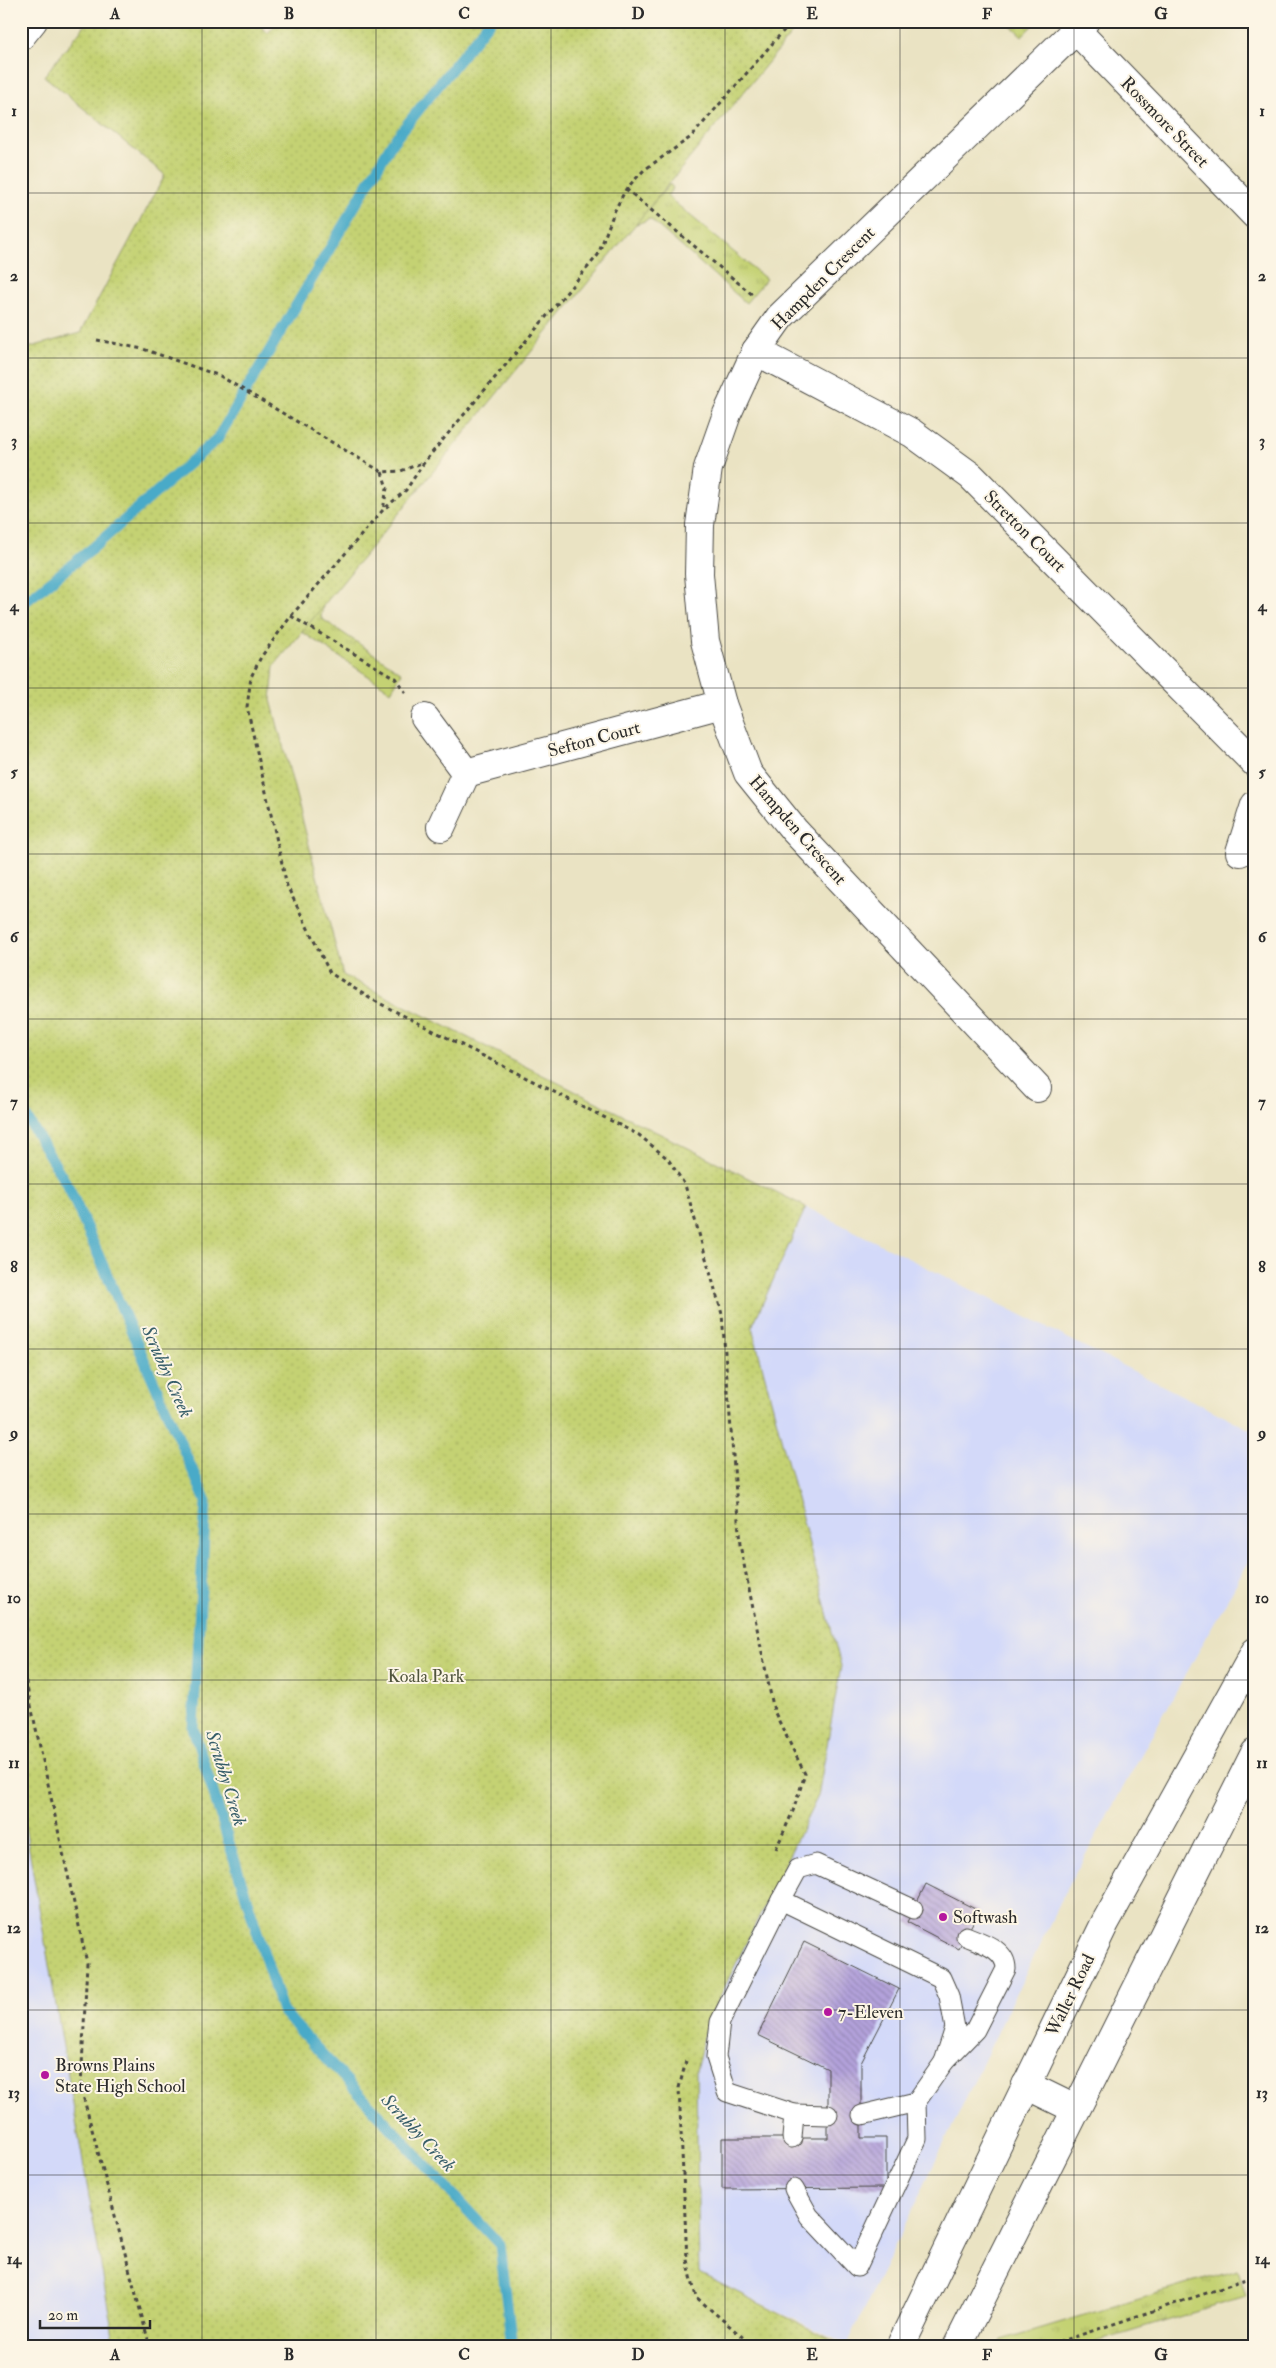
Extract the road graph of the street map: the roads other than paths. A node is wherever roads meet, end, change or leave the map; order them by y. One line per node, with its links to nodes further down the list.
1 (33, 21): 3 (street)
2 (1081, 26): 4 (street, Rossmore Street); 5 (street, Hampden Crescent)
3 (21, 36)
4 (1255, 215)
5 (756, 352): 6 (street, Hampden Crescent); 8 (street, Stretton Court)
6 (722, 704): 9 (street, Sefton Court); 13 (street, Hampden Crescent)
7 (425, 718): 9 (street)
8 (1255, 763)
9 (466, 773): 11 (street)
10 (1255, 805): 12 (street)
11 (441, 826)
12 (1240, 852)
13 (1037, 1088)
14 (1255, 1652): 20 (street, Waller Road)
15 (1255, 1753): 22 (street)
16 (781, 1900): 17 (lane); 19 (lane); 23 (lane)
17 (913, 1909)
18 (966, 1936): 19 (lane)
19 (944, 2062): 21 (lane)
20 (1026, 2085): 22 (street); 28 (street, Waller Road)
21 (916, 2102): 25 (lane); 27 (lane)
22 (1076, 2109): 29 (street)
23 (794, 2114): 24 (lane); 26 (lane)
24 (828, 2115)
25 (862, 2115)
26 (792, 2138)
27 (794, 2189)
28 (900, 2347)
29 (957, 2347)

